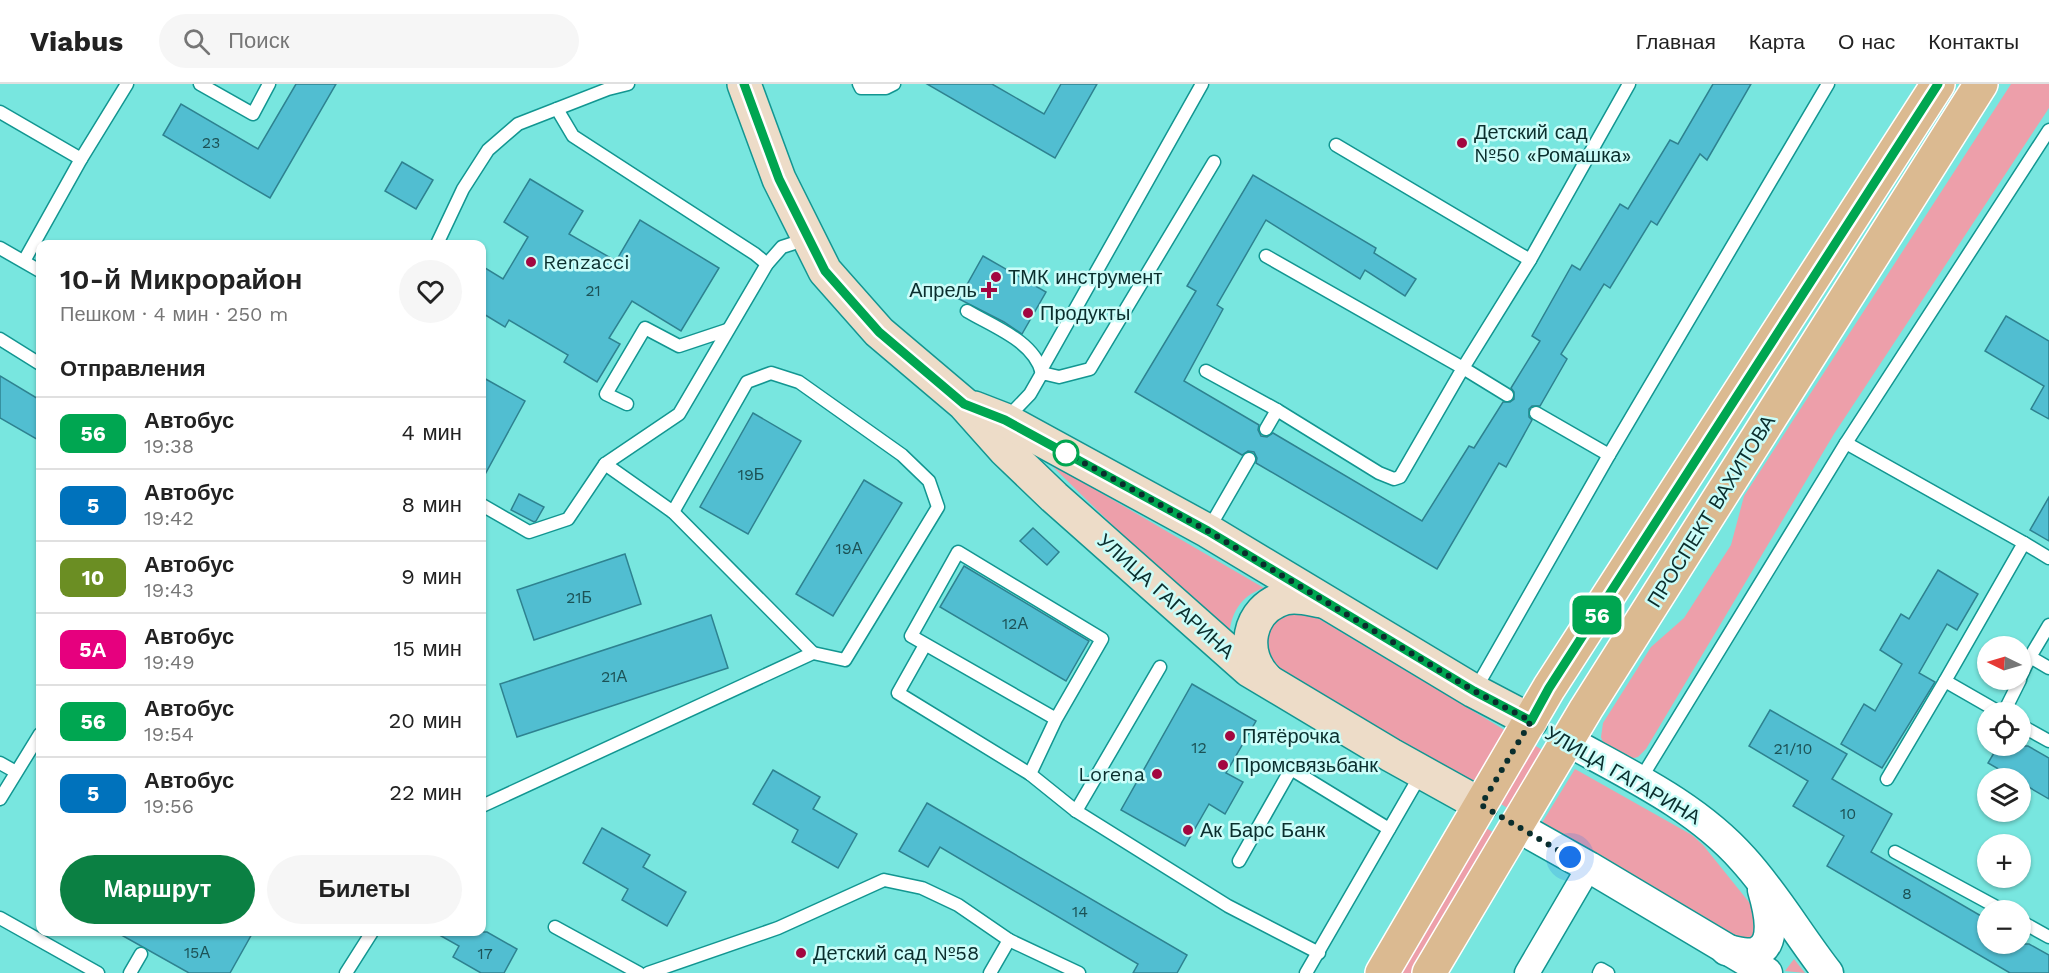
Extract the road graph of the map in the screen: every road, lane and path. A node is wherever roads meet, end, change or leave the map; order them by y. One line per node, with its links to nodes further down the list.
1 (127, 84): 19 (lane)
2 (200, 84): 3 (lane)
3 (269, 84)
4 (595, 84): 14 (lane)
5 (627, 84): 14 (lane)
6 (744, 84): 21 (main road, УЛИЦА ГАГАРИНА)
7 (859, 84): 8 (lane)
8 (894, 84)
9 (1202, 84): 35 (lane)
10 (1629, 84): 25 (lane)
11 (1828, 84): 44 (lane)
12 (1938, 84): 65 (main road, ПРОСПЕКТ ВАХИТОВА)
13 (1981, 84): 68 (main road, ПРОСПЕКТ ВАХИТОВА)
14 (608, 89): 15 (lane)
15 (557, 109): 22 (lane); 27 (lane)
16 (0, 112): 19 (lane)
17 (2049, 130): 43 (lane)
18 (1336, 145): 25 (lane)
19 (81, 159): 26 (lane)
20 (1214, 162): 35 (lane)
21 (808, 239): 27 (lane); 38 (main road, УЛИЦА ГАГАРИНА)
22 (439, 240)
23 (0, 248): 26 (lane)
24 (1266, 256): 33 (lane)
25 (1530, 260): 33 (lane)
26 (24, 261): 28 (lane)
27 (767, 264): 30 (lane)
28 (36, 268)
29 (967, 312): 35 (lane)
30 (727, 330): 37 (lane); 46 (lane)
31 (0, 339): 32 (lane)
32 (36, 362)
33 (1463, 368): 36 (lane); 39 (lane)
34 (1206, 371): 39 (lane)
35 (1042, 372): 41 (lane)
36 (1507, 395)
37 (627, 404)
38 (964, 404): 41 (main road, УЛИЦА ГАГАРИНА); 61 (main road, УЛИЦА ГАГАРИНА)
39 (1277, 410): 42 (lane)
40 (1536, 413): 44 (lane)
41 (1005, 420): 49 (main road, УЛИЦА ГАГАРИНА)
42 (1266, 429)
43 (1846, 443): 50 (lane); 75 (lane)
44 (1609, 454): 62 (lane)
45 (1249, 459): 49 (lane)
46 (605, 464): 47 (lane); 48 (lane)
47 (486, 507)
48 (673, 512): 55 (lane); 55 (lane)
49 (1208, 531): 52 (main road, УЛИЦА ГАГАРИНА)
50 (2024, 543): 51 (lane); 60 (lane)
51 (2049, 558)
52 (1327, 602): 61 (main road); 62 (main road, УЛИЦА ГАГАРИНА)
53 (2049, 625): 56 (lane)
54 (925, 645): 64 (lane); 64 (lane); 73 (lane)
55 (813, 653): 77 (lane)
56 (2031, 655)
57 (2031, 658): 59 (lane)
58 (1160, 668): 79 (lane)
59 (2049, 668)
60 (1945, 681): 63 (lane); 74 (lane)
61 (1278, 688): 72 (main road, УЛИЦА ГАГАРИНА)
62 (1474, 691): 65 (main road, УЛИЦА ГАГАРИНА)
63 (1982, 702)
64 (1056, 719): 73 (lane)
65 (1531, 721): 68 (main road, УЛИЦА ГАГАРИНА); 78 (main road, ПРОСПЕКТ ВАХИТОВА)
66 (2031, 731): 69 (lane)
67 (36, 740): 71 (lane)
68 (1568, 741): 75 (street, УЛИЦА ГАГАРИНА); 80 (main road, ПРОСПЕКТ ВАХИТОВА)
69 (2049, 741)
70 (0, 763): 71 (lane)
71 (16, 772): 76 (lane)
72 (1422, 773): 78 (main road, УЛИЦА ГАГАРИНА); 81 (lane)
73 (1030, 774): 79 (lane)
74 (1887, 779)
75 (1639, 781): 85 (street, УЛИЦА ГАГАРИНА)
76 (0, 800)
77 (486, 804)
78 (1481, 805): 80 (main road, УЛИЦА ГАГАРИНА); 104 (main road, ПРОСПЕКТ ВАХИТОВА)
79 (1076, 811): 94 (lane)
80 (1516, 826): 84 (street, УЛИЦА ГАГАРИНА); 105 (main road, ПРОСПЕКТ ВАХИТОВА)
81 (1389, 829): 83 (lane); 94 (lane)
82 (1895, 852): 86 (lane)
83 (1239, 861)
84 (1589, 867): 93 (street, УЛИЦА ГАГАРИНА); 106 (street)
85 (1761, 882): 93 (street); 110 (street, УЛИЦА ГАГАРИНА)
86 (1984, 900)
87 (0, 918): 97 (lane)
88 (555, 927): 99 (lane)
89 (2031, 927): 91 (lane)
90 (370, 936): 96 (lane)
91 (2049, 936)
92 (1009, 940): 100 (lane); 101 (lane); 102 (lane)
93 (1726, 950): 109 (street, УЛИЦА ГАГАРИНА)
94 (1319, 952): 103 (lane)
95 (141, 954): 98 (lane)
96 (350, 972)
97 (98, 973)
98 (130, 973)
99 (639, 973)
100 (648, 973)
101 (990, 973)
102 (1079, 973)
103 (1306, 973)
104 (1382, 973)
105 (1429, 973)
106 (1527, 973)
107 (1599, 973): 108 (lane)
108 (1608, 973)
109 (1767, 973)
110 (1828, 973)

